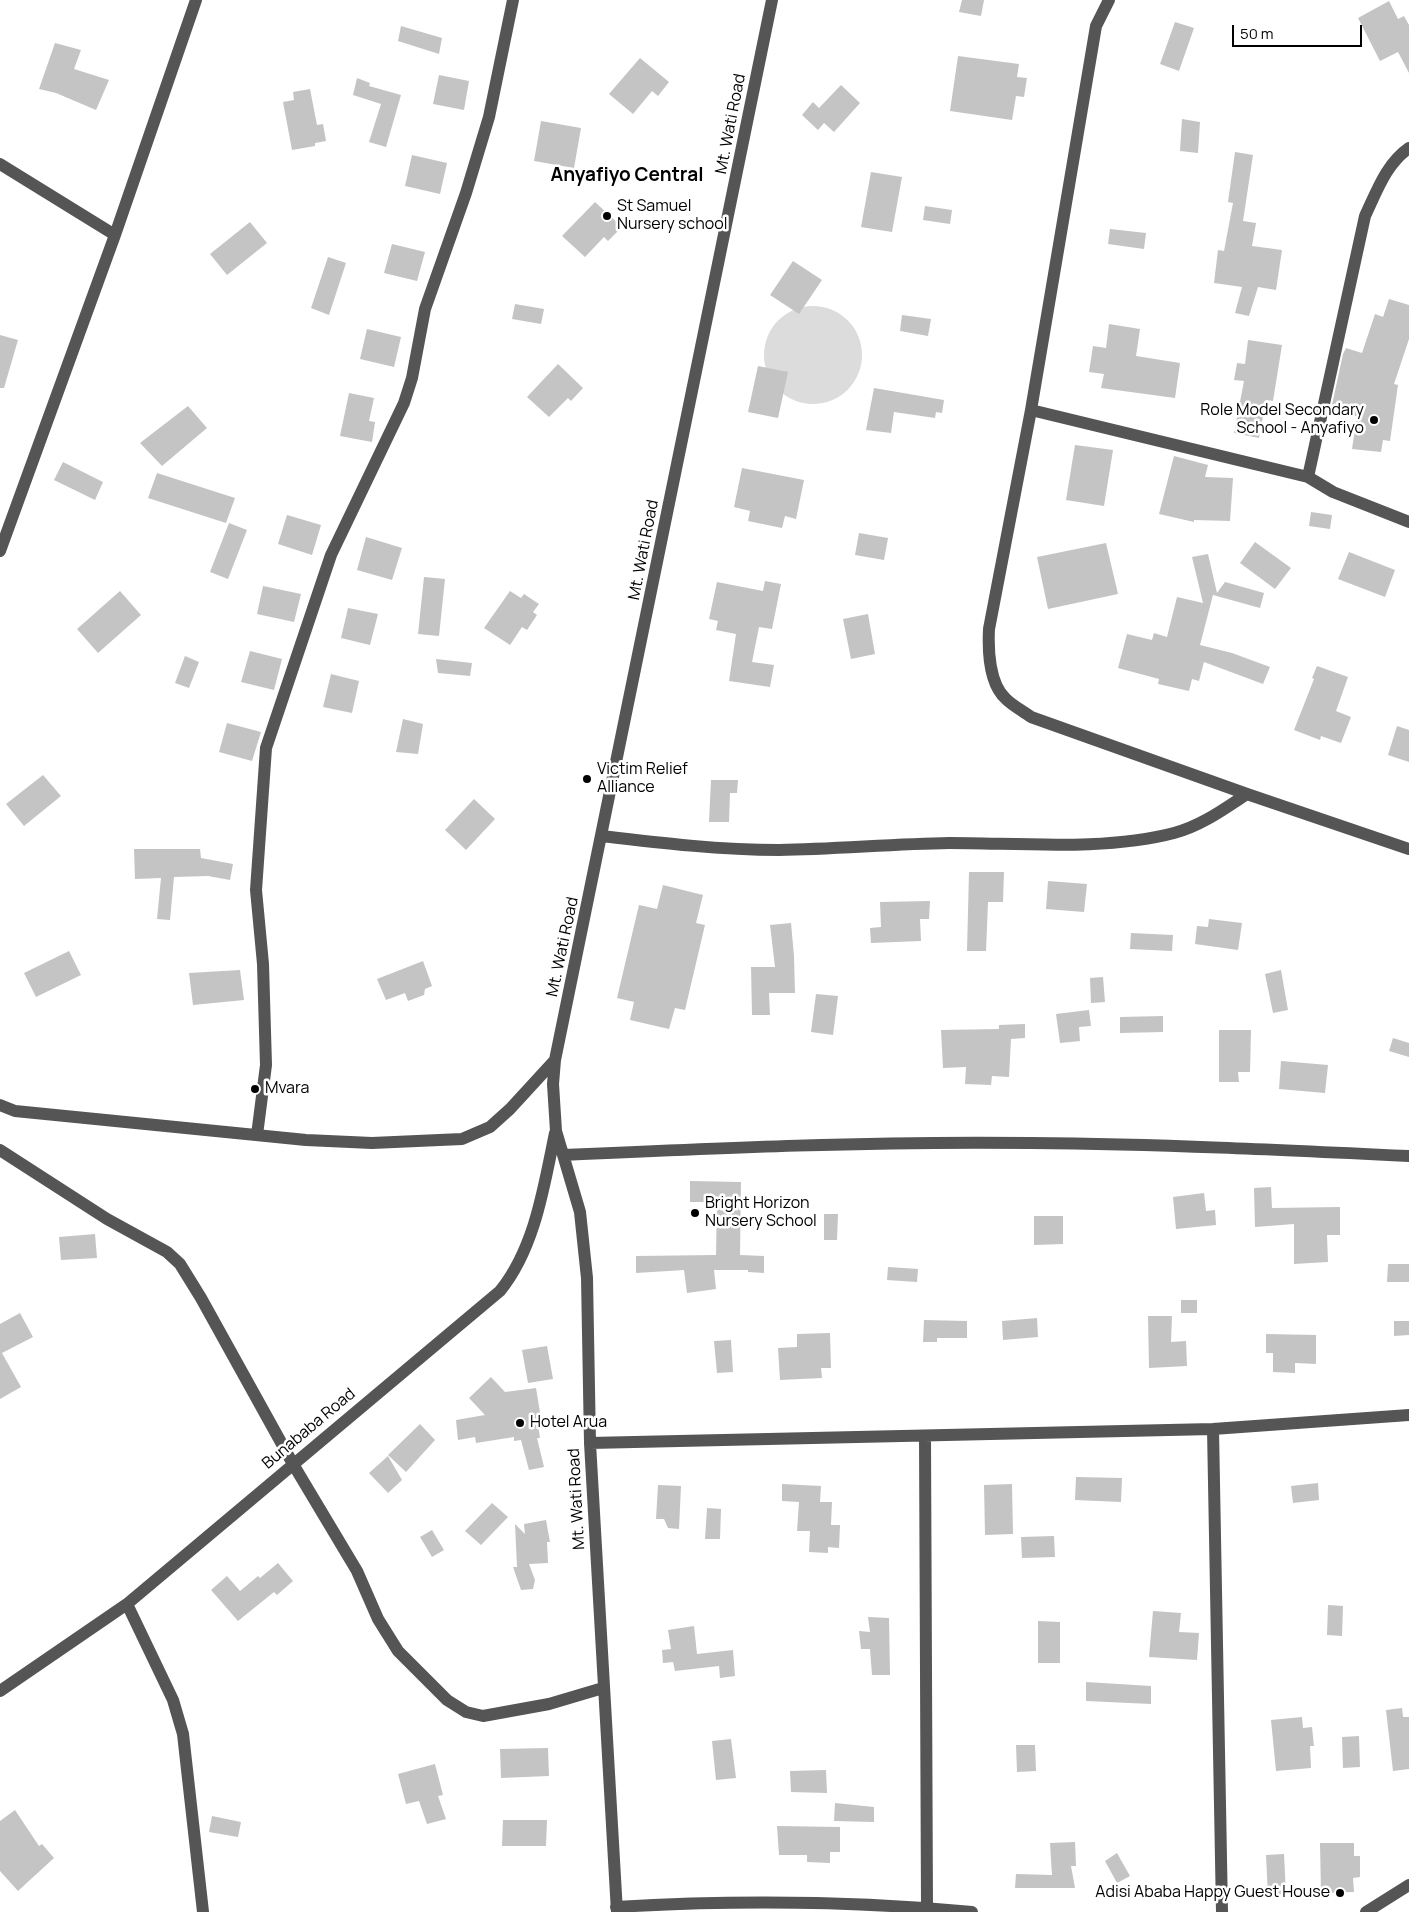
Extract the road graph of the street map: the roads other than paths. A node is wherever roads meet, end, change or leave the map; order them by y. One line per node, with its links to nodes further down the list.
1 (196, 0): 7 (street)
2 (513, 0): 18 (street)
3 (772, 0): 13 (street, Mt. Wati Road)
4 (1109, 0): 8 (street)
5 (1409, 148): 9 (street)
6 (0, 164): 7 (street)
7 (115, 235): 11 (street)
8 (1031, 410): 9 (street); 12 (street)
9 (1308, 476): 10 (street)
10 (1409, 522)
11 (0, 551)
12 (1247, 794): 13 (street); 14 (street)
13 (602, 836): 15 (street, Mt. Wati Road)
14 (1409, 848)
15 (555, 1060): 17 (street, Mt. Wati Road); 18 (street)
16 (0, 1106): 18 (street)
17 (556, 1131): 20 (street, Mt. Wati Road); 26 (street, Bunababa Road)
18 (257, 1135)
19 (0, 1150): 26 (street)
20 (563, 1155): 21 (street); 25 (street, Mt. Wati Road)
21 (1409, 1156)
22 (1409, 1415): 23 (street)
23 (1213, 1429): 24 (street); 35 (street)
24 (925, 1437): 25 (street); 31 (street)
25 (590, 1443): 28 (street, Mt. Wati Road)
26 (293, 1464): 27 (street, Bunababa Road); 28 (street)
27 (127, 1604): 29 (street, Bunababa Road); 33 (street)
28 (604, 1688): 32 (street, Mt. Wati Road)
29 (0, 1691)
30 (1409, 1885): 36 (street)
31 (927, 1908): 32 (street); 34 (street)
32 (617, 1909)
33 (203, 1912)
34 (972, 1912)
35 (1222, 1912)
36 (1366, 1912)

